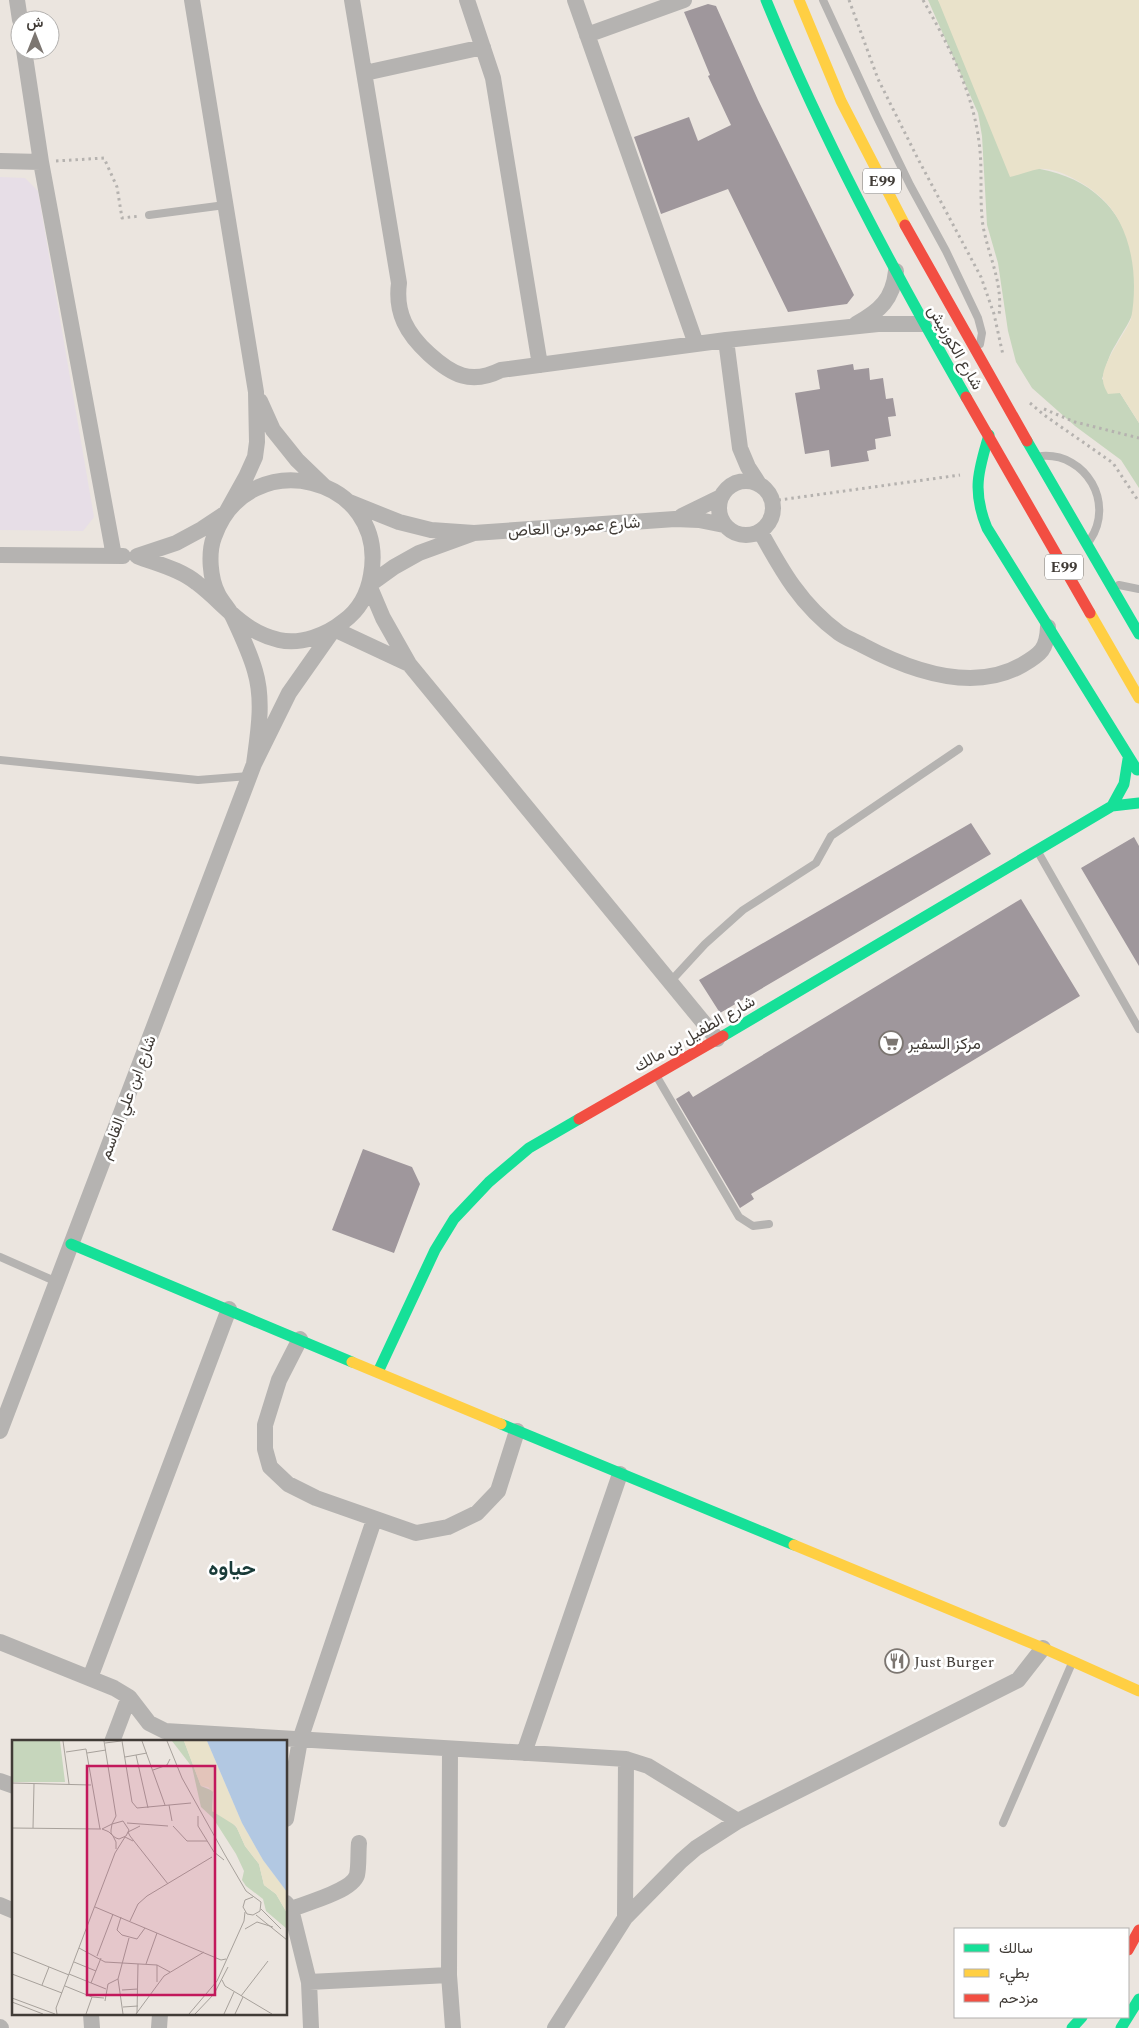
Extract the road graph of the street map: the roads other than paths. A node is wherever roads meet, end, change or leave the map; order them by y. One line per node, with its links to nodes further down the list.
1 (192, 0): 19 (street)
2 (352, 0): 14 (street)
3 (467, 0): 10 (street)
4 (575, 0): 9 (street)
5 (684, 0): 9 (street)
6 (766, 0): 12 (main road, شارع الكورنيش / E99)
7 (798, 0): 16 (main road, شارع الكورنيش / E99)
8 (823, 0): 26 (lane)
9 (587, 35): 25 (street)
10 (483, 47): 14 (street); 27 (street)
11 (26, 60): 18 (street)
12 (791, 61): 13 (main road); 21 (main road, شارع الكورنيش / E99)
13 (804, 62)
14 (365, 73): 27 (street)
15 (822, 85): 16 (main road)
16 (841, 101): 26 (main road, شارع الكورنيش / E99)
17 (0, 161): 18 (street)
18 (41, 162): 43 (street)
19 (225, 204): 20 (lane); 28 (street)
20 (149, 214)
21 (896, 271): 22 (main road, شارع الكورنيش / E99); 23 (street)
22 (924, 324): 23 (street); 29 (main road, شارع الكورنيش / E99)
23 (850, 328): 24 (street)
24 (726, 340): 25 (street); 30 (street)
25 (696, 344): 27 (street)
26 (978, 356): 31 (main road, شارع الكورنيش / E99)
27 (540, 365)
28 (256, 392): 33 (street); 36 (street)
29 (989, 436): 49 (main road); 55 (main road, شارع الكورنيش / E99)
30 (740, 448): 32 (street); 34 (street)
31 (1036, 457): 41 (main road, شارع الكورنيش / E99); 41 (lane)
32 (758, 484): 34 (street); 39 (street)
33 (325, 486): 35 (street); 36 (street)
34 (724, 493): 37 (street, شارع عمرو بن العاص); 38 (street)
35 (348, 502): 40 (street, شارع عمرو بن العاص); 46 (street)
36 (226, 513): 44 (street); 48 (street)
37 (675, 519): 38 (street, شارع عمرو بن العاص); 40 (street, شارع عمرو بن العاص)
38 (724, 525): 39 (street)
39 (760, 531): 52 (street)
40 (474, 533): 46 (street, شارع عمرو بن العاص)
41 (1088, 544): 45 (main road, شارع الكورنيش / E99)
42 (0, 555): 43 (street)
43 (114, 556): 44 (street)
44 (136, 556): 48 (street)
45 (1111, 584): 47 (lane); 51 (main road, شارع الكورنيش / E99)
46 (369, 585): 50 (street); 54 (street)
47 (1139, 589)
48 (233, 616): 50 (street); 59 (street, شارع ابن علي القاسم)
49 (1048, 627): 52 (street); 53 (main road)
50 (334, 630): 54 (street); 59 (street, شارع ابن علي القاسم)
51 (1139, 634)
52 (1033, 659): 53 (street)
53 (1070, 663): 57 (main road)
54 (408, 664): 64 (street)
55 (1139, 698)
56 (959, 749): 64 (lane)
57 (1128, 759): 60 (main road); 62 (main road)
58 (0, 760): 59 (lane)
59 (252, 770): 69 (street, شارع ابن علي القاسم)
60 (1139, 772)
61 (1139, 803): 62 (main road)
62 (1112, 806): 63 (main road, شارع الطفيل بن مالك)
63 (1037, 850): 65 (lane); 66 (main road, شارع الطفيل بن مالك)
64 (670, 982): 66 (street)
65 (1139, 1028)
66 (717, 1039): 67 (main road, شارع الطفيل بن مالك)
67 (656, 1075): 68 (lane); 74 (main road, شارع الطفيل بن مالك)
68 (769, 1224)
69 (71, 1244): 71 (street, شارع ابن علي القاسم); 72 (main road)
70 (0, 1257): 71 (lane)
71 (57, 1282): 75 (street, شارع ابن علي القاسم)
72 (229, 1310): 73 (main road); 82 (street)
73 (300, 1339): 74 (main road); 78 (street)
74 (378, 1372): 76 (main road)
75 (0, 1431)
76 (517, 1431): 77 (main road); 78 (street)
77 (620, 1474): 80 (main road); 88 (street)
78 (374, 1520): 86 (street)
79 (0, 1642): 82 (street)
80 (1043, 1648): 81 (main road); 93 (street)
81 (1072, 1661): 83 (main road); 94 (lane)
82 (90, 1678): 84 (street)
83 (1139, 1691)
84 (129, 1697): 85 (street); 86 (street)
85 (113, 1740)
86 (300, 1740): 87 (street); 92 (street)
87 (450, 1749): 88 (street); 102 (street)
88 (524, 1753): 89 (street)
89 (626, 1759): 93 (street); 99 (street)
90 (0, 1781): 91 (street)
91 (12, 1785)
92 (288, 1808)
93 (738, 1821): 99 (street)
94 (1003, 1823)
95 (359, 1843): 97 (street)
96 (0, 1906): 98 (street)
97 (289, 1906): 103 (street)
98 (12, 1910)
99 (625, 1918): 110 (street)
100 (1139, 1930): 101 (main road)
101 (1129, 1948)
102 (450, 1975): 103 (street); 109 (street)
103 (309, 1982): 108 (street)
104 (1139, 1999): 105 (main road)
105 (1129, 2017)
106 (1081, 2018): 111 (main road)
107 (1129, 2018): 112 (main road)
108 (311, 2028)
109 (453, 2028)
110 (555, 2028)
111 (1072, 2028)
112 (1121, 2028)

